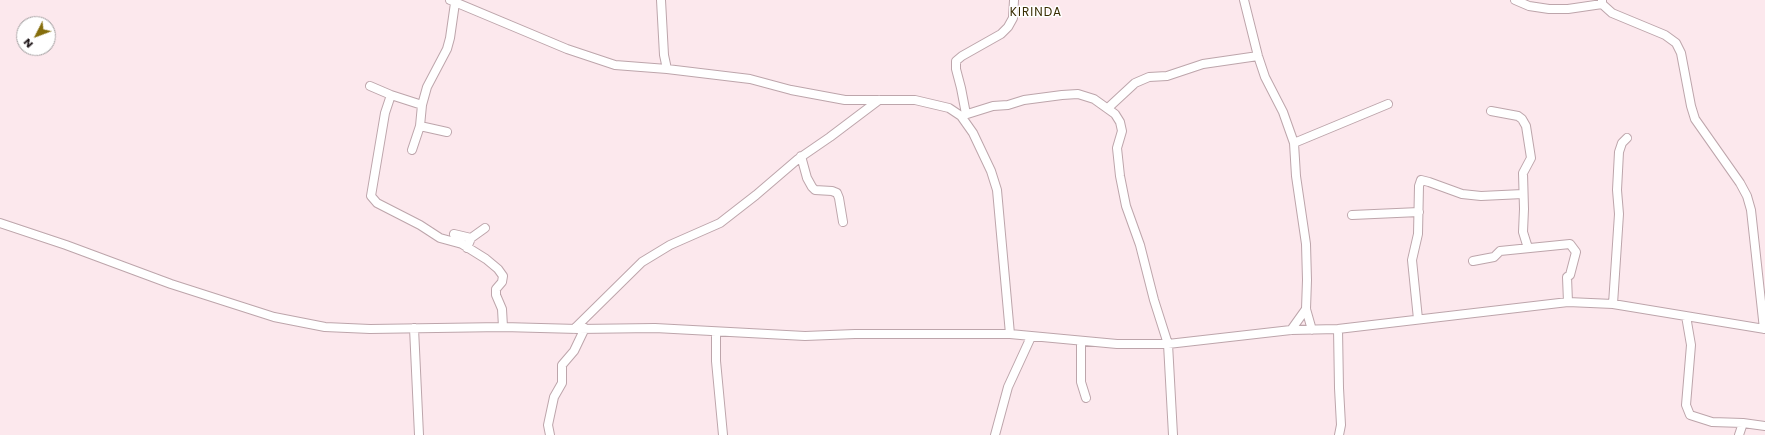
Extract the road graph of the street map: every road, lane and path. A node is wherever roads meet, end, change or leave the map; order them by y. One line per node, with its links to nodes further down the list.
1 (661, 0): 8 (street)
2 (1014, 0): 16 (street)
3 (1244, 0): 7 (street)
4 (1515, 0): 6 (street)
5 (453, 1): 8 (street); 13 (street)
6 (1602, 2): 44 (street)
7 (1258, 56): 14 (street); 20 (street)
8 (667, 69): 11 (street)
9 (370, 86): 10 (street)
10 (391, 95): 13 (street); 31 (street)
11 (880, 99): 16 (street); 22 (street)
12 (1388, 104): 20 (street)
13 (422, 105): 17 (street)
14 (1108, 108): 16 (street); 51 (street)
15 (1491, 111): 23 (street)
16 (963, 115): 48 (street)
17 (420, 126): 18 (street); 21 (street)
18 (447, 132)
19 (1627, 138): 35 (street)
20 (1294, 143): 36 (street)
21 (412, 150)
22 (801, 156): 27 (street); 42 (street)
23 (1523, 194): 24 (street); 32 (street)
24 (1419, 212): 25 (street); 38 (street)
25 (1352, 215)
26 (0, 222): 40 (street)
27 (843, 222)
28 (486, 228): 30 (street)
29 (454, 234): 30 (street)
30 (471, 238): 31 (street)
31 (467, 248): 39 (street)
32 (1528, 248): 33 (street); 34 (street)
33 (1473, 261)
34 (1568, 302): 35 (street); 38 (street)
35 (1613, 304): 37 (street)
36 (1306, 309): 45 (street); 46 (street)
37 (1686, 316): 44 (street); 53 (street)
38 (1418, 319): 43 (street)
39 (503, 327): 40 (street); 42 (street)
40 (414, 328): 55 (street)
41 (585, 328): 42 (street); 47 (street); 56 (street)
42 (574, 329)
43 (1338, 329): 46 (street); 60 (street)
44 (1764, 329)
45 (1291, 330): 46 (street); 51 (street)
46 (1312, 330)
47 (716, 332): 48 (street); 57 (street)
48 (1010, 334): 49 (street)
49 (1031, 337): 50 (street); 58 (street)
50 (1081, 341): 51 (street); 52 (street)
51 (1168, 344): 59 (street)
52 (1086, 398)
53 (1743, 423): 54 (street); 61 (street)
54 (1765, 426)
55 (419, 435)
56 (550, 435)
57 (723, 435)
58 (995, 435)
59 (1173, 435)
60 (1339, 435)
61 (1739, 435)

